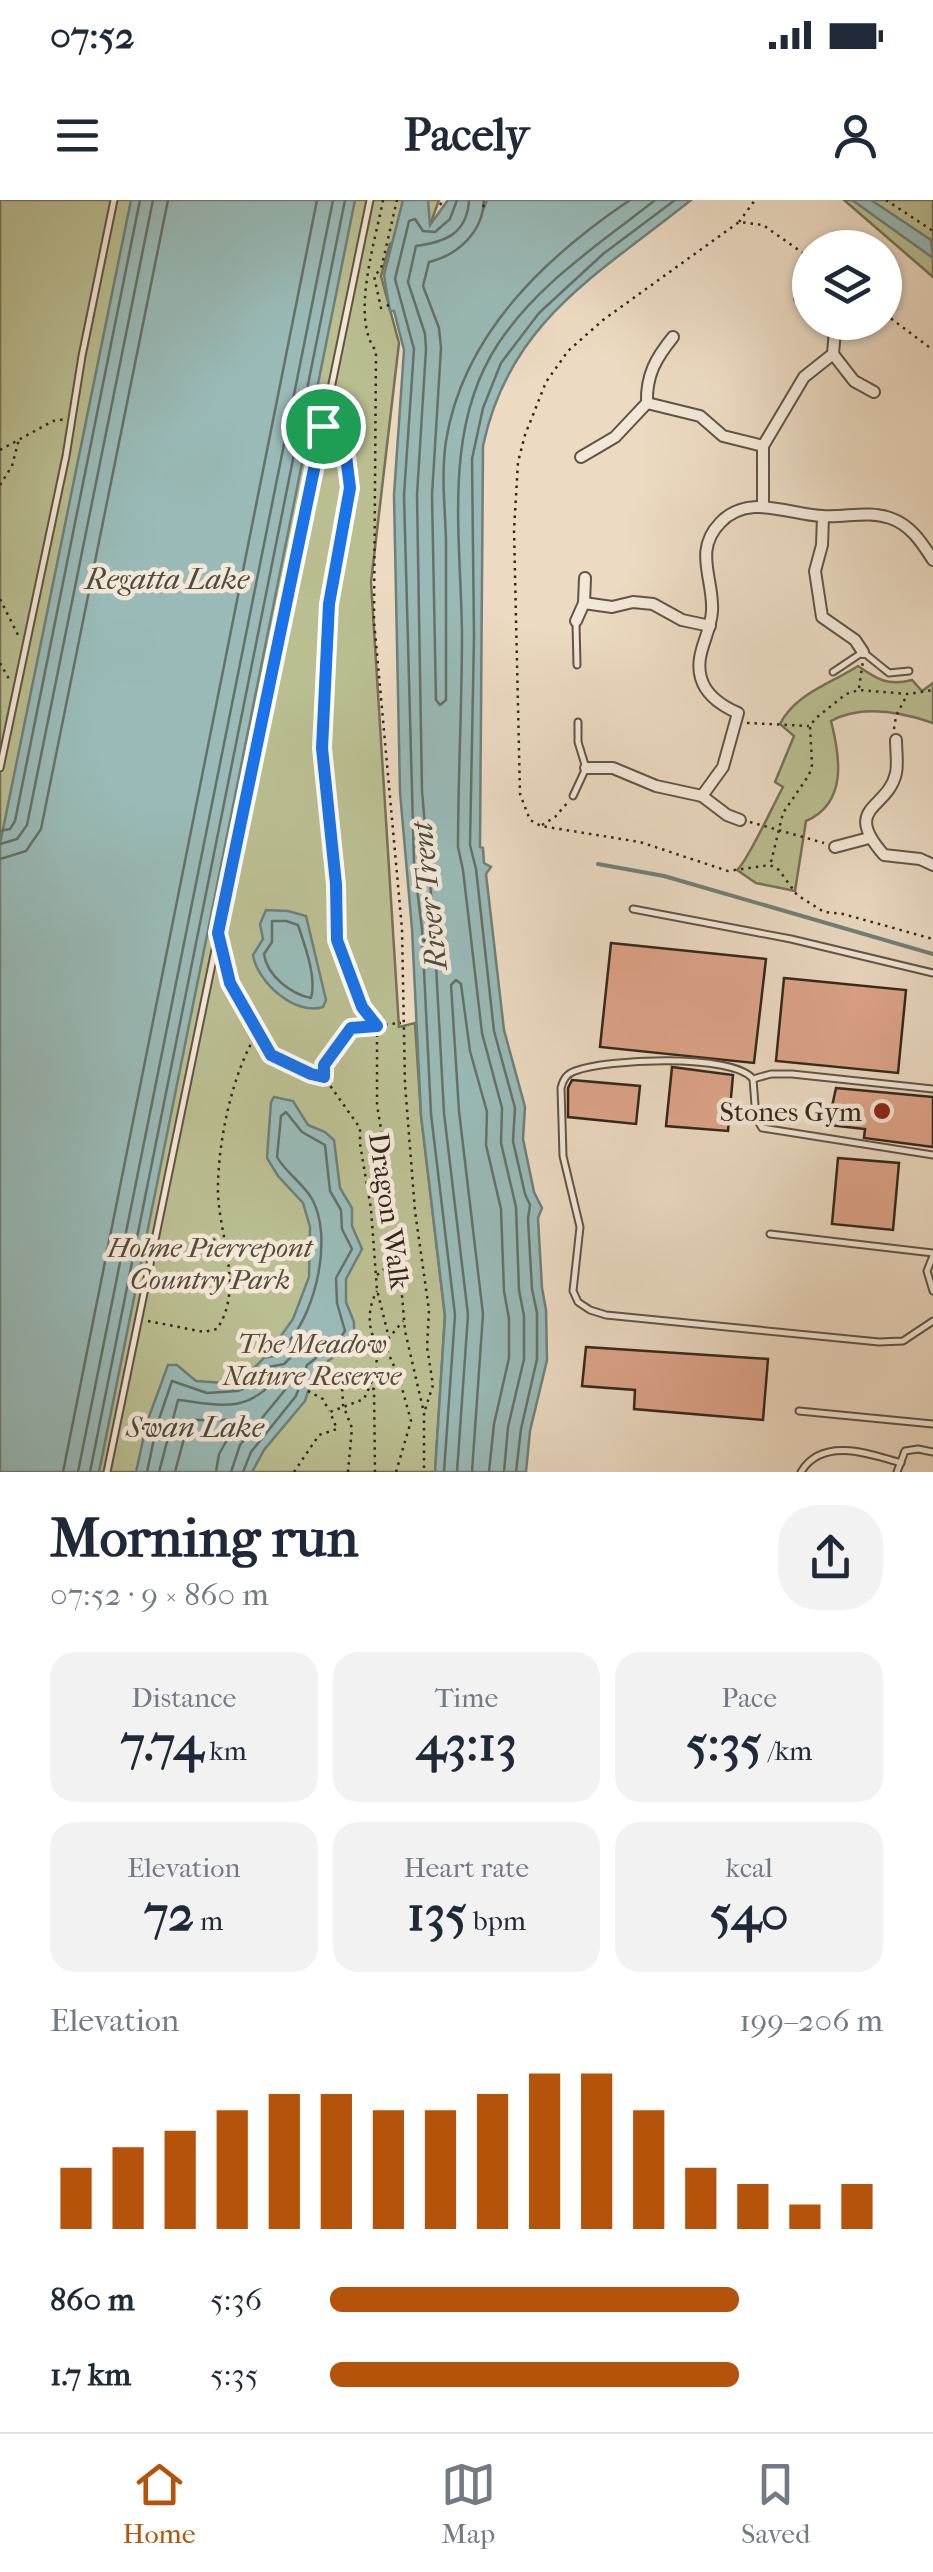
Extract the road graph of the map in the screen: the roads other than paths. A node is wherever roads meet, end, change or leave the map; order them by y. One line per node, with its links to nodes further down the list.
1 (114, 200): 25 (lane)
2 (370, 200): 8 (lane)
3 (666, 339): 7 (street)
4 (834, 340): 5 (street)
5 (832, 354): 6 (street); 10 (street)
6 (874, 392)
7 (647, 403): 10 (street); 11 (street)
8 (323, 426): 9 (lane); 46 (lane)
9 (344, 440)
10 (763, 446): 12 (street)
11 (581, 456)
12 (763, 506): 13 (street); 18 (street)
13 (823, 516): 14 (street); 19 (street)
14 (933, 560)
15 (585, 578): 16 (street)
16 (584, 603): 17 (street); 18 (street)
17 (576, 621): 20 (lane)
18 (710, 626): 28 (street)
19 (863, 652): 21 (lane); 22 (lane)
20 (577, 666)
21 (909, 670)
22 (833, 672)
23 (578, 722): 26 (lane)
24 (896, 740): 30 (street)
25 (0, 768)
26 (586, 768): 27 (lane); 28 (street)
27 (573, 796)
28 (702, 796): 29 (street)
29 (740, 820)
30 (870, 838): 31 (street); 32 (street)
31 (835, 847)
32 (933, 865)
33 (633, 909): 34 (lane)
34 (933, 973)
35 (753, 1080): 36 (lane); 37 (lane); 41 (lane)
36 (933, 1089)
37 (933, 1155)
38 (770, 1234): 39 (lane)
39 (933, 1254): 40 (lane)
40 (933, 1291)
41 (933, 1321)
42 (799, 1411): 43 (lane)
43 (933, 1424)
44 (933, 1452): 45 (lane)
45 (900, 1462): 47 (lane); 48 (lane)
46 (106, 1472)
47 (800, 1472)
48 (897, 1472)

